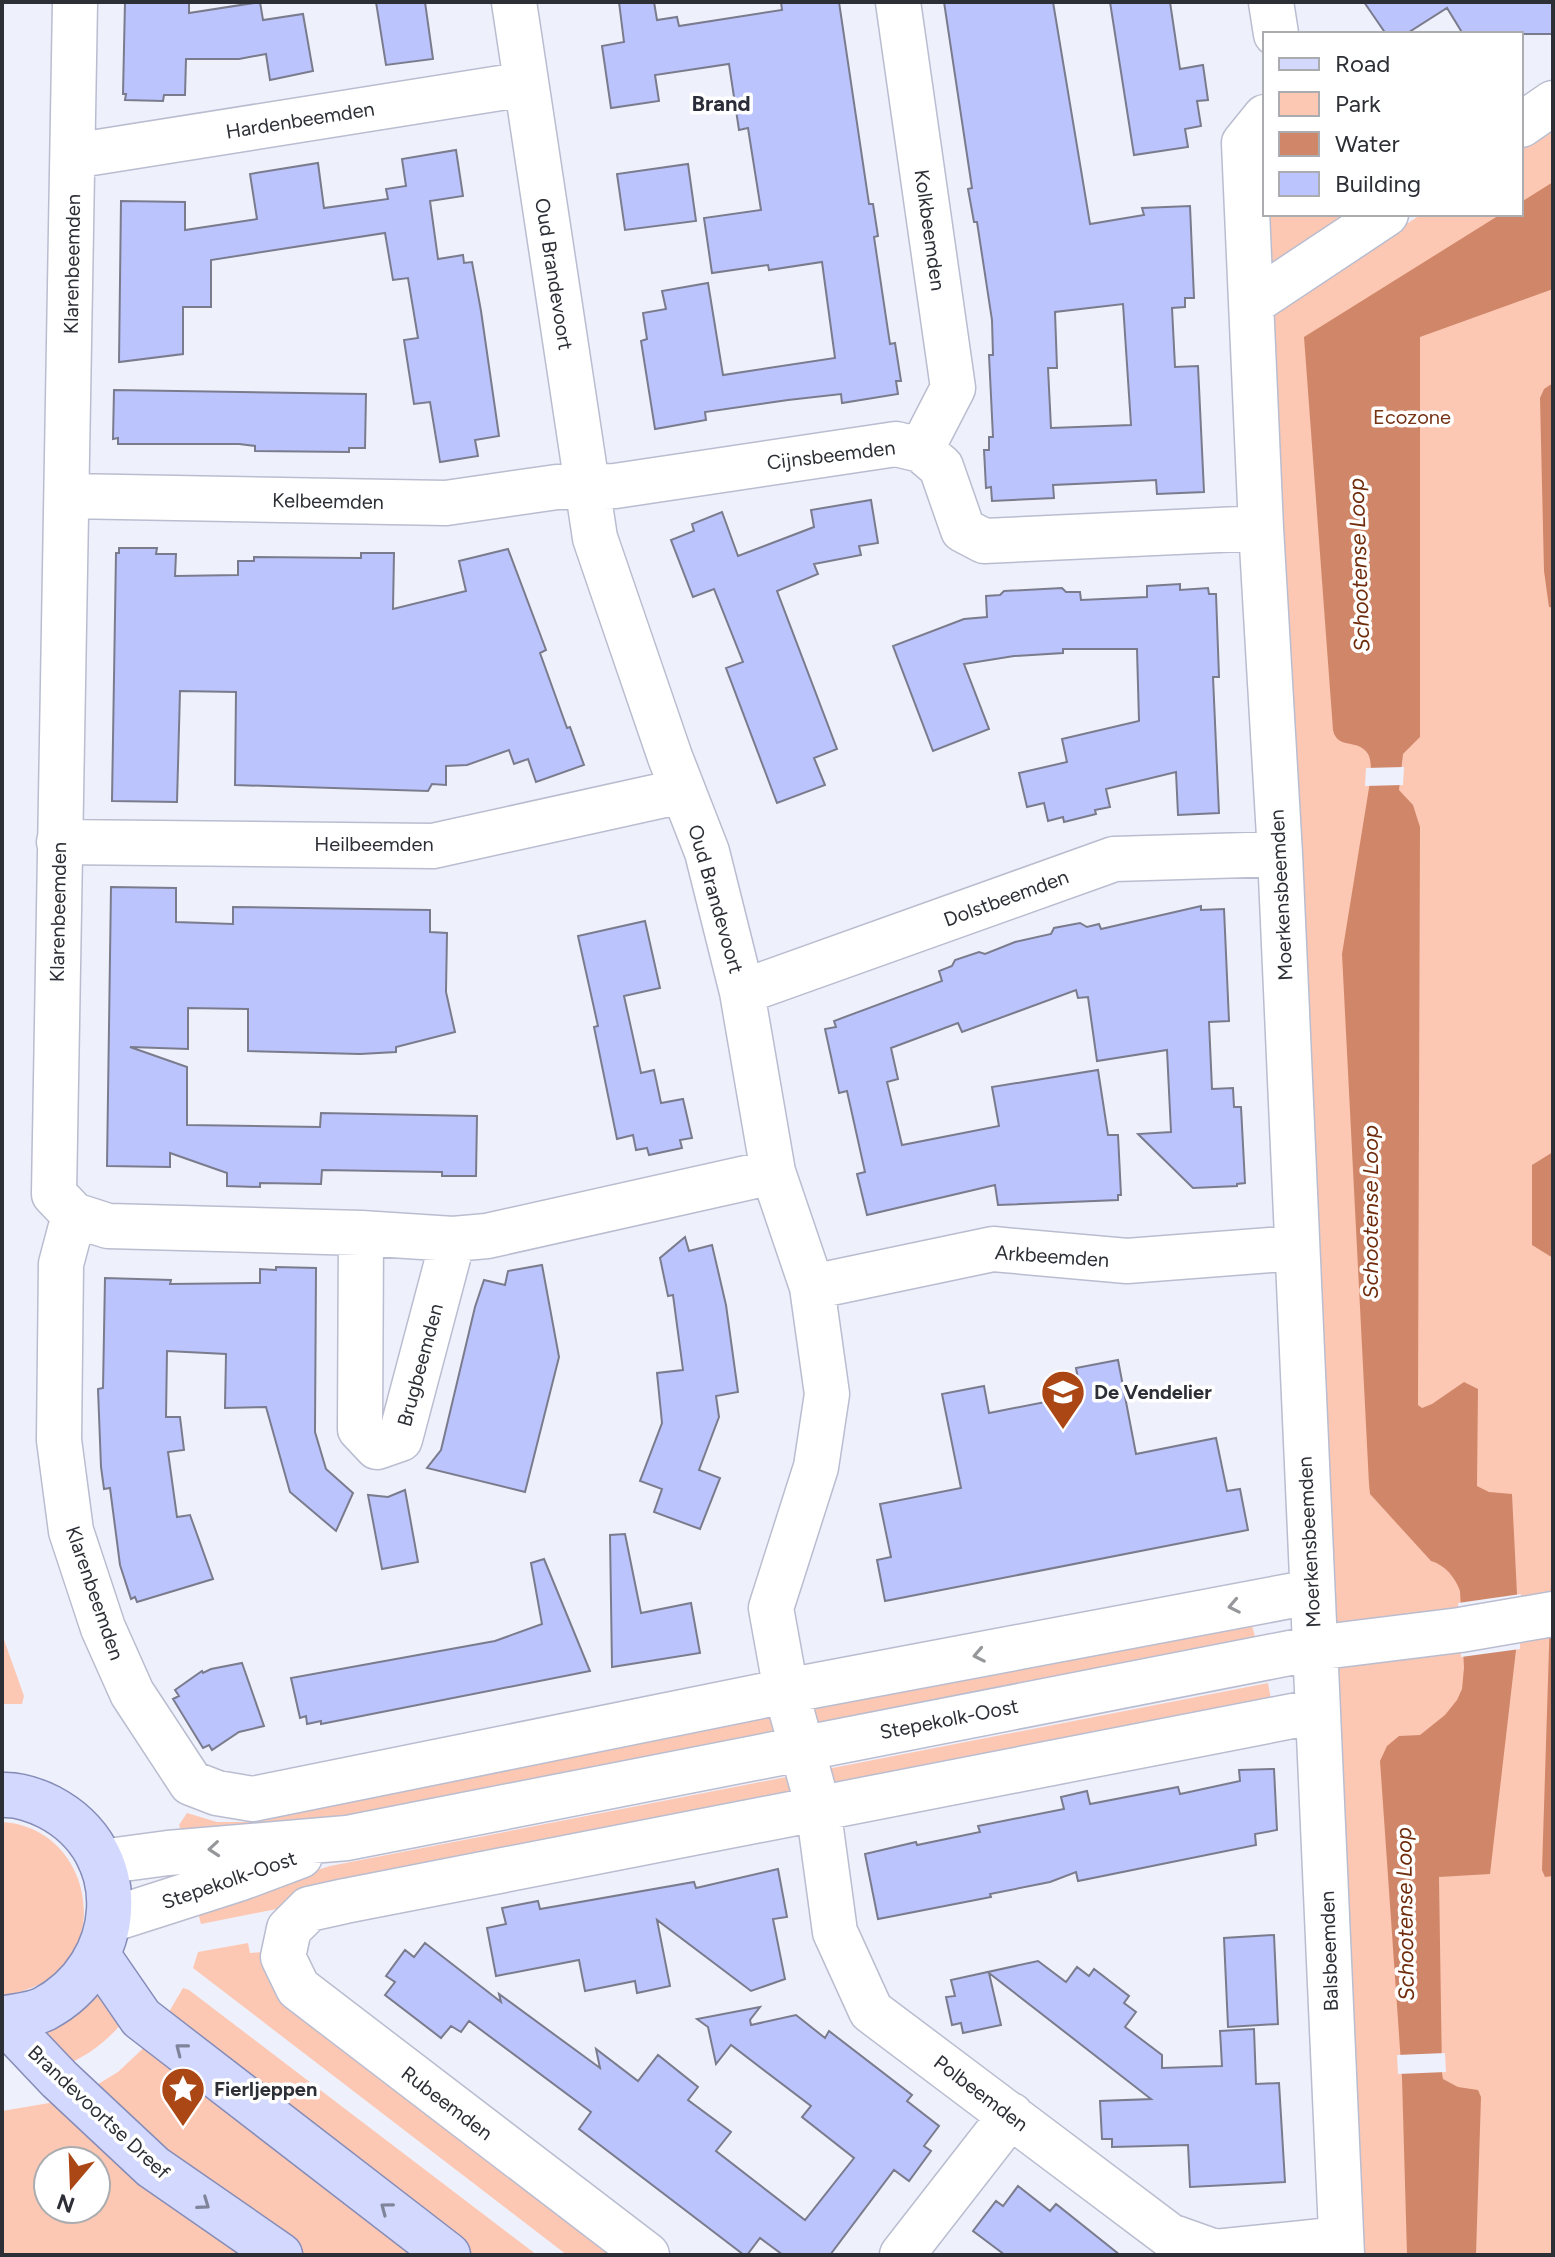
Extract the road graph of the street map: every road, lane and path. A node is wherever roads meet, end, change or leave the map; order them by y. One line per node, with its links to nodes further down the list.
1 (75, 2): 10 (street, Klarenbeemden)
2 (514, 2): 6 (street, Oud Brandevoort)
3 (898, 2): 13 (street, Kolkbeemden)
4 (1271, 2): 5 (street)
5 (1276, 32)
6 (526, 84): 10 (street, Hardenbeemden); 14 (street, Oud Brandevoort)
7 (1553, 103): 9 (street)
8 (1263, 119): 12 (street, Moerkensbeemden)
9 (1523, 124)
10 (73, 156): 15 (street, Klarenbeemden)
11 (1383, 216): 12 (street)
12 (1252, 303): 16 (street, Moerkensbeemden)
13 (921, 450): 14 (street, Cijnsbeemden); 16 (street, Cijnsbeemden)
14 (587, 486): 15 (street, Kelbeemden); 17 (street, Oud Brandevoort)
15 (68, 496): 18 (street, Klarenbeemden)
16 (1261, 528): 19 (street, Moerkensbeemden)
17 (682, 791): 18 (street, Heilbeemden); 20 (street, Oud Brandevoort)
18 (59, 842): 22 (street, Klarenbeemden)
19 (1280, 854): 20 (street, Dolstbeemden); 25 (street, Moerkensbeemden)
20 (742, 992): 21 (street, Oud Brandevoort)
21 (773, 1172): 24 (street); 26 (street, Oud Brandevoort)
22 (74, 1215): 23 (street); 30 (street, Klarenbeemden)
23 (361, 1233): 24 (street); 24 (street, Brugbeemden)
24 (453, 1239)
25 (1296, 1248): 26 (street, Arkbeemden); 27 (street, Moerkensbeemden)
26 (812, 1287): 30 (street, Oud Brandevoort)
27 (1311, 1592): 29 (street, Moerkensbeemden); 30 (street, one-way to 30)
28 (1553, 1614): 29 (street, Stepekolk-Oost)
29 (1315, 1648): 31 (street, Balsbeemden); 32 (street, Stepekolk-Oost)
30 (786, 1691): 32 (street, Oud Brandevoort)
31 (1318, 1711): 34 (street); 40 (street, Balsbeemden)
32 (801, 1748): 34 (street, Polbeemden); 35 (street, Stepekolk-Oost)
33 (4, 1792): 36 (main road)
34 (818, 1807): 39 (street, Polbeemden); 43 (street, Rubeemden)
35 (347, 1838): 36 (street, Stepekolk-Oost, one-way to 36); 37 (street, Stepekolk-Oost)
36 (101, 1862): 37 (main road)
37 (104, 1938): 38 (main road); 42 (main road, one-way to 37)
38 (2, 2019): 41 (main road, Brandevoortse Dreef, one-way to 41)
39 (1011, 2115): 40 (street, Polbeemden); 44 (street)
40 (1341, 2247)
41 (280, 2255)
42 (448, 2255)
43 (647, 2255)
44 (902, 2255)

